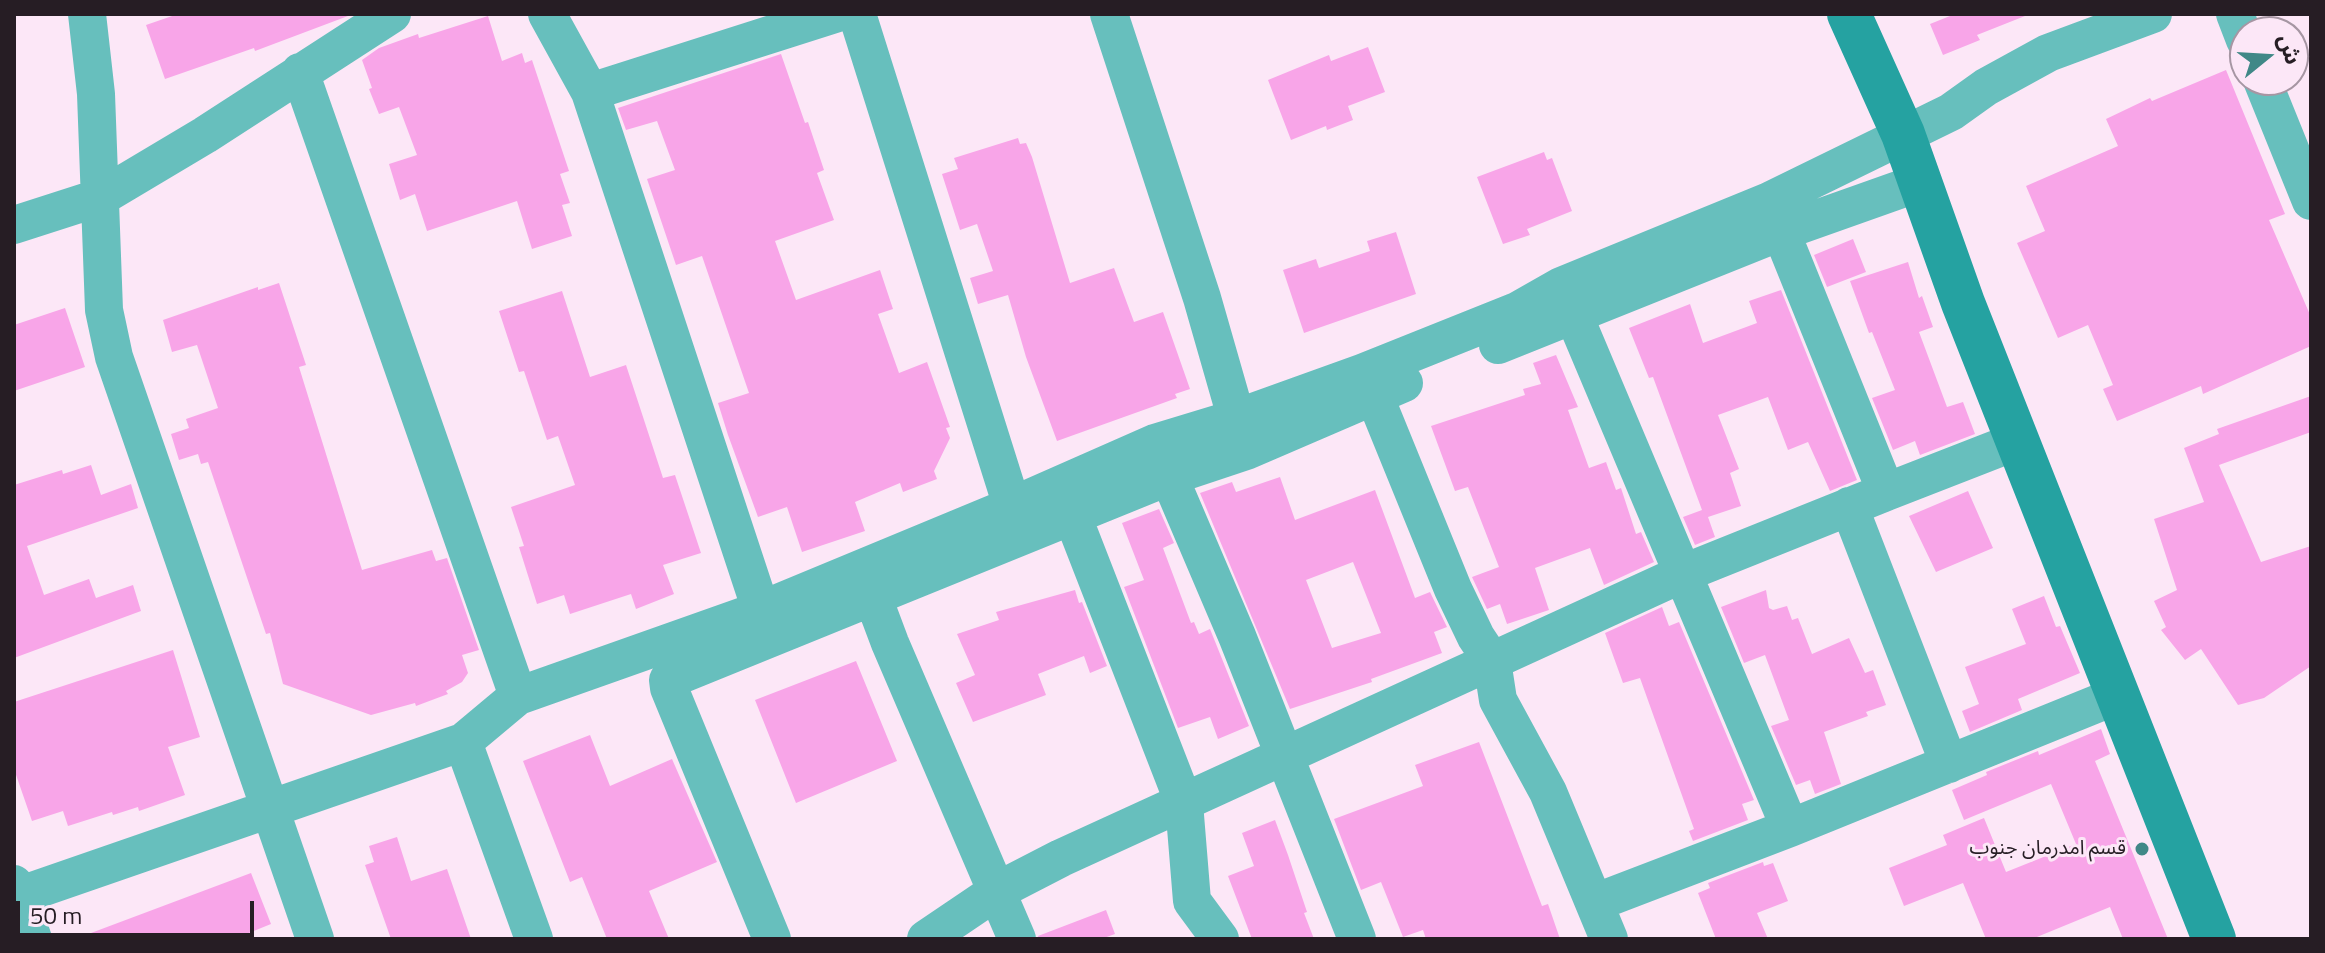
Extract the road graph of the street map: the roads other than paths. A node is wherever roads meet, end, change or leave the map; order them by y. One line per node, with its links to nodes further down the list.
1 (87, 14): 14 (street)
2 (392, 14): 9 (street)
3 (547, 14): 10 (street)
4 (835, 14): 10 (street)
5 (857, 14): 24 (street)
6 (1109, 14): 20 (street)
7 (1849, 14): 12 (street)
8 (2153, 14): 12 (street)
9 (300, 72): 14 (street); 31 (street)
10 (590, 92): 29 (street)
11 (2268, 96): 15 (street)
12 (1903, 134): 13 (street); 16 (street)
13 (1921, 182): 16 (street); 21 (street)
14 (101, 197): 17 (street); 37 (street)
15 (2311, 201)
16 (1775, 216): 18 (street); 23 (street)
17 (14, 225)
18 (1567, 300): 19 (street); 20 (street); 27 (street)
19 (1374, 395): 20 (street); 30 (street)
20 (1240, 435): 22 (street)
21 (2017, 441): 23 (street); 32 (street)
22 (1162, 460): 24 (street); 26 (street); 34 (street)
23 (1886, 492): 25 (street)
24 (1012, 506): 29 (street)
25 (1849, 506): 27 (street); 35 (street)
26 (1072, 515): 28 (street); 36 (street)
27 (1684, 573): 30 (street); 38 (street)
28 (872, 595): 40 (street); 45 (street)
29 (761, 610): 31 (street)
30 (1492, 661): 34 (street); 41 (street)
31 (518, 696): 33 (street)
32 (2116, 696): 35 (street); 51 (street)
33 (463, 742): 37 (street); 44 (street)
34 (1283, 754): 36 (street); 49 (street)
35 (1949, 764): 38 (street)
36 (1184, 803): 40 (street); 48 (street)
37 (270, 808): 39 (street); 43 (street)
38 (1790, 828): 41 (street)
39 (16, 890): 42 (street)
40 (997, 891): 46 (street); 47 (street)
41 (1594, 903): 50 (street)
42 (33, 939)
43 (315, 939)
44 (534, 939)
45 (772, 939)
46 (926, 939)
47 (1017, 939)
48 (1220, 939)
49 (1357, 939)
50 (1609, 939)
51 (2214, 939)

